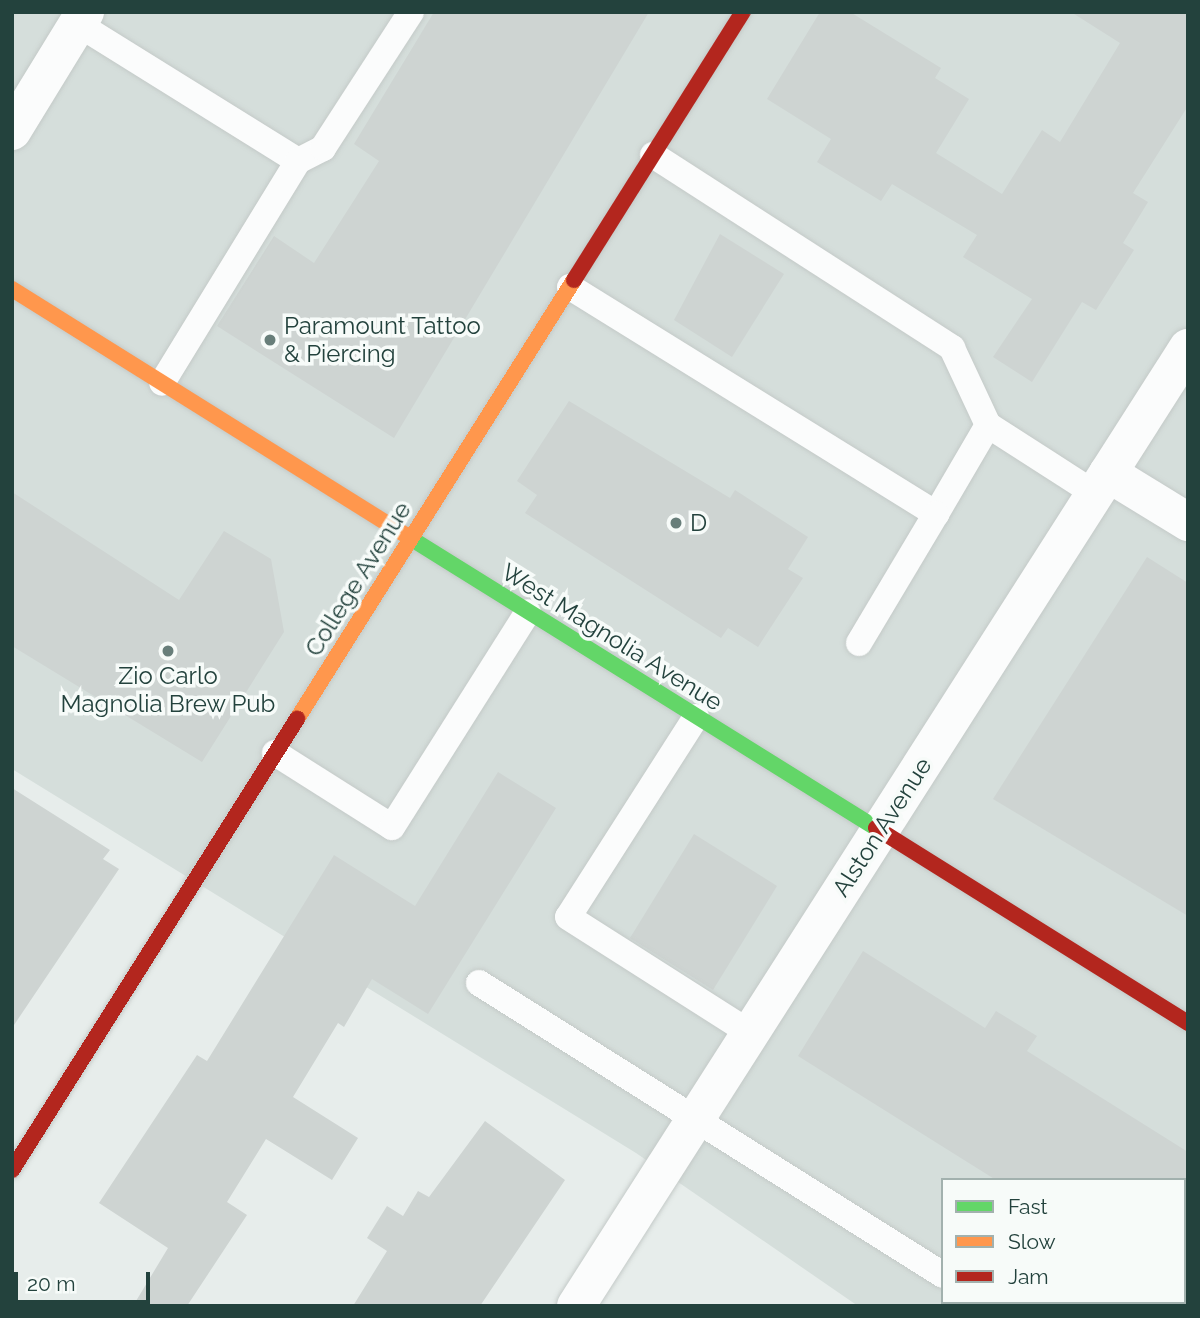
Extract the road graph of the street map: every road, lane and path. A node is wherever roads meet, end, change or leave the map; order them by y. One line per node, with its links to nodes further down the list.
1 (411, 12): 6 (lane)
2 (743, 12): 5 (street, College Avenue)
3 (82, 18): 4 (street); 6 (lane)
4 (12, 131)
5 (653, 155): 7 (street, College Avenue); 11 (lane)
6 (298, 161): 10 (lane)
7 (570, 287): 13 (lane); 15 (street, College Avenue)
8 (12, 289): 10 (street, West Magnolia Avenue)
9 (1188, 348): 12 (street, Alston Avenue)
10 (162, 383): 15 (street, West Magnolia Avenue)
11 (988, 425): 12 (lane); 13 (lane)
12 (1101, 483): 14 (street); 20 (street, Alston Avenue)
13 (936, 514): 17 (lane)
14 (1188, 522)
15 (411, 538): 16 (street, West Magnolia Avenue); 19 (street, College Avenue)
16 (528, 612): 18 (street, West Magnolia Avenue); 19 (lane)
17 (859, 643)
18 (696, 717): 20 (street, West Magnolia Avenue); 23 (lane)
19 (275, 753): 25 (street, College Avenue)
20 (879, 831): 22 (street, West Magnolia Avenue); 23 (street, Alston Avenue)
21 (479, 983): 24 (lane)
22 (1188, 1023)
23 (750, 1033): 24 (street, Alston Avenue)
24 (695, 1119): 26 (lane); 27 (street, Alston Avenue)
25 (12, 1170)
26 (941, 1274)
27 (576, 1306)

